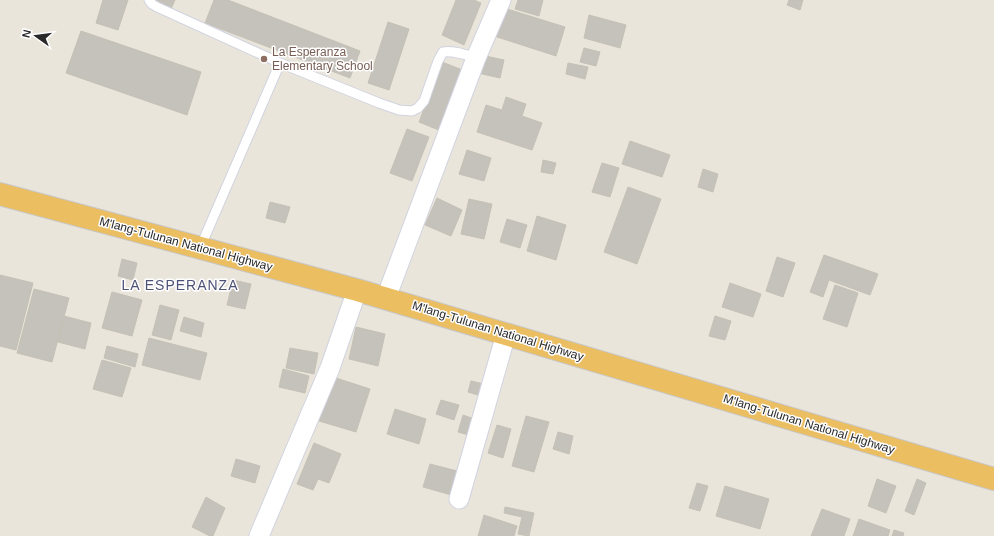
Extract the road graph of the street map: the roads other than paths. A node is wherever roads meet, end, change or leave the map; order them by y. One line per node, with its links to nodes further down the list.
1 (149, 0): 4 (lane)
2 (501, 0): 3 (street)
3 (476, 58): 4 (lane); 8 (street)
4 (280, 63): 6 (lane)
5 (0, 194): 6 (highway, M'lang-Tulunan National Highway)
6 (200, 248): 7 (highway, M'lang-Tulunan National Highway)
7 (357, 290): 8 (highway, M'lang-Tulunan National Highway); 12 (street)
8 (386, 298): 9 (highway, M'lang-Tulunan National Highway)
9 (506, 334): 10 (highway, M'lang-Tulunan National Highway); 11 (street)
10 (994, 479)
11 (459, 499)
12 (259, 536)

